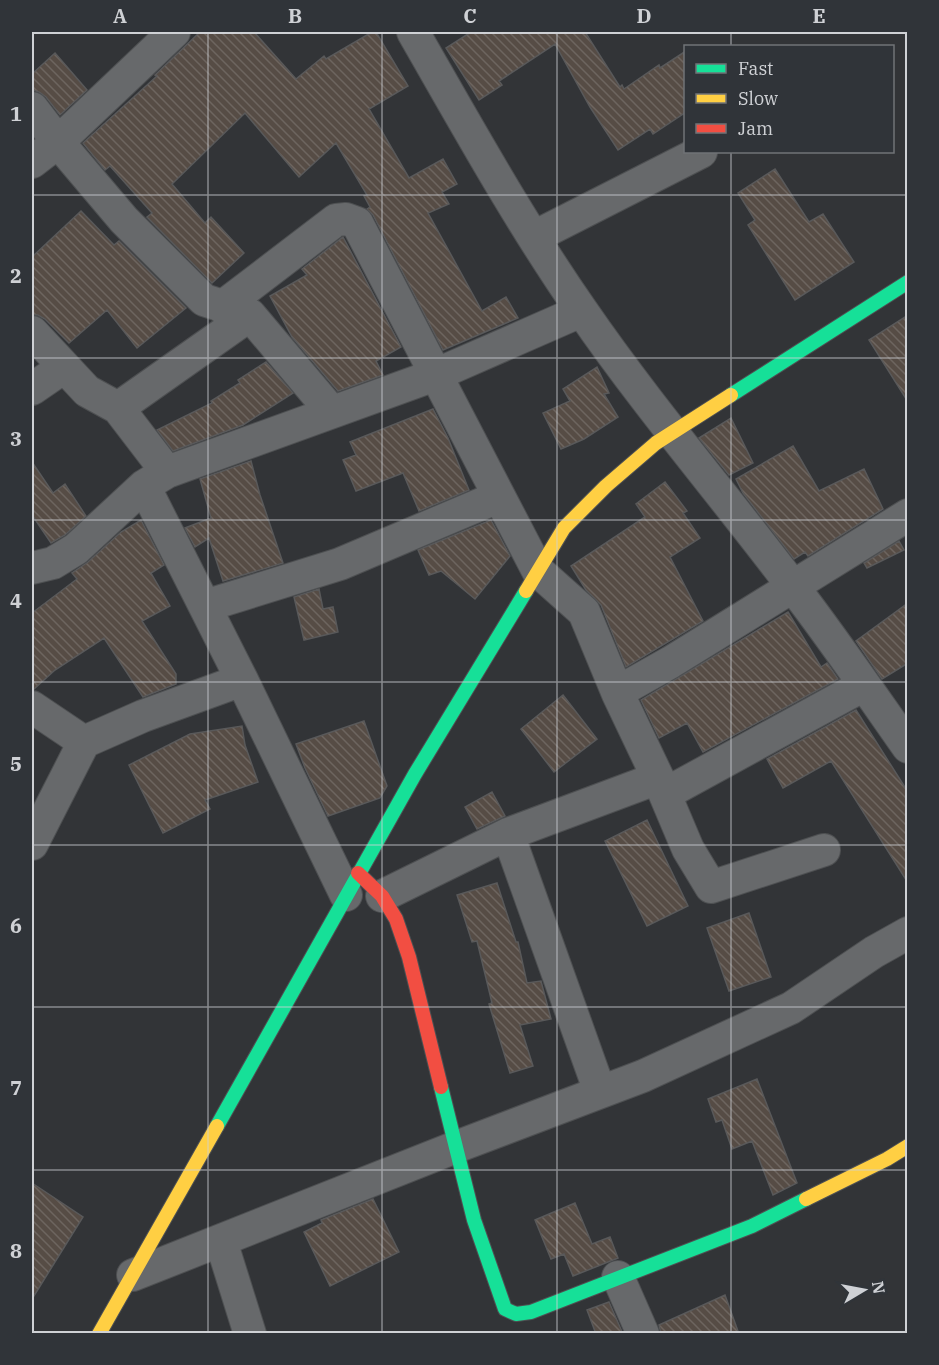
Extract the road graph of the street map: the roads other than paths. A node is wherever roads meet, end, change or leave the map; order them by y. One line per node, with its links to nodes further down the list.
1 (174, 32): 4 (street)
2 (417, 33): 7 (street)
3 (32, 108): 4 (street)
4 (58, 142): 6 (street); 9 (street)
5 (698, 153): 7 (street)
6 (32, 162)
7 (534, 237): 10 (street)
8 (908, 282): 17 (street)
9 (236, 311): 13 (street); 15 (street); 16 (street)
10 (581, 311): 13 (street); 17 (street)
11 (32, 332): 12 (street)
12 (64, 367): 14 (street); 15 (street)
13 (435, 375): 16 (street); 19 (street)
14 (32, 389)
15 (118, 408): 18 (street)
16 (331, 411): 18 (street)
17 (670, 432): 22 (street); 23 (street)
18 (155, 479): 21 (street); 24 (street)
19 (498, 497): 22 (street); 24 (street)
20 (908, 515): 23 (street)
21 (32, 568)
22 (537, 571): 27 (street); 35 (street)
23 (793, 587): 26 (street); 27 (street)
24 (205, 606): 25 (street)
25 (242, 680): 29 (street); 35 (street)
26 (864, 685): 30 (street); 31 (street)
27 (618, 694): 31 (street)
28 (32, 707): 29 (street)
29 (84, 742): 33 (street)
30 (908, 747)
31 (662, 786): 32 (street); 34 (street)
32 (508, 834): 36 (street); 38 (street)
33 (32, 844)
34 (824, 850)
35 (352, 884): 36 (street); 42 (street)
36 (382, 896): 40 (street)
37 (908, 933): 38 (street)
38 (600, 1092): 40 (street)
39 (908, 1146): 43 (street)
40 (456, 1147): 41 (street); 43 (street)
41 (221, 1241): 42 (street); 45 (street)
42 (133, 1275): 44 (street)
43 (618, 1276): 46 (street)
44 (99, 1334)
45 (250, 1334)
46 (643, 1334)

